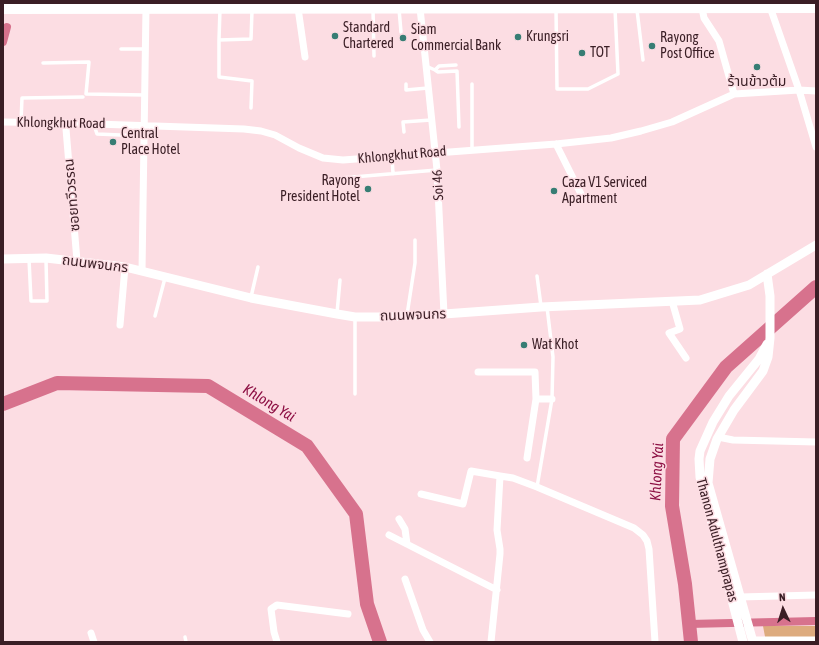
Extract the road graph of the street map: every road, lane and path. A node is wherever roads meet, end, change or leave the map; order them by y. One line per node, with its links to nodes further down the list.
1 (514, 5): 10 (main road); 11 (main road)
2 (290, 6): 3 (main road); 9 (main road); 21 (street)
3 (373, 7): 4 (main road); 20 (lane)
4 (399, 7): 10 (main road); 16 (lane)
5 (637, 7): 12 (main road); 13 (main road); 22 (lane)
6 (3, 8): 7 (main road)
7 (146, 8): 8 (main road); 19 (street)
8 (220, 8): 9 (main road); 17 (lane)
9 (252, 8): 17 (lane)
10 (420, 8): 25 (street, Soi 46)
11 (556, 8): 12 (main road); 12 (lane)
12 (615, 8)
13 (702, 8): 14 (main road); 32 (street)
14 (770, 8): 15 (main road); 30 (street)
15 (816, 8)
16 (401, 32)
17 (220, 40): 35 (lane)
18 (120, 49): 19 (lane)
19 (146, 49): 33 (street)
20 (374, 56)
21 (305, 57)
22 (643, 60)
23 (43, 63): 33 (lane)
24 (456, 65): 26 (lane)
25 (426, 66): 26 (lane); 29 (street, Soi 46)
26 (435, 70): 41 (lane)
27 (406, 84): 29 (lane)
28 (472, 84): 47 (lane)
29 (428, 88): 36 (street, Soi 46)
30 (798, 90): 31 (street, Khlongkhut Road); 32 (street, Khlongkhut Road); 46 (street)
31 (816, 91)
32 (734, 94): 45 (street, Khlongkhut Road)
33 (145, 95): 40 (street)
34 (83, 97): 38 (lane)
35 (251, 108)
36 (431, 120): 43 (lane); 48 (street, Soi 46)
37 (3, 122): 38 (street, Khlongkhut Road)
38 (20, 122): 39 (street, Khlongkhut Road)
39 (93, 124): 40 (street, Khlongkhut Road); 44 (lane)
40 (144, 126): 44 (street); 49 (street, Khlongkhut Road)
41 (459, 127)
42 (66, 129): 59 (street, ซอยทวีวรรณ)
43 (404, 132)
44 (144, 136): 62 (street)
45 (556, 144): 47 (street, Khlongkhut Road); 53 (street)
46 (816, 147)
47 (472, 150): 48 (street, Khlongkhut Road)
48 (435, 152): 49 (street, Khlongkhut Road); 50 (street, Soi 46)
49 (392, 156): 51 (lane)
50 (437, 170): 51 (lane); 71 (street, Soi 46)
51 (393, 174): 52 (lane)
52 (341, 178)
53 (584, 200)
54 (415, 240): 72 (lane)
55 (816, 245): 63 (street, ถนนพจนกร)
56 (46, 258): 58 (street, ถนนพจนกร); 58 (lane); 59 (street, ถนนพจนกร)
57 (3, 259): 58 (street, ถนนพจนกร)
58 (29, 259)
59 (77, 261): 60 (street, ถนนพจนกร)
60 (125, 267): 62 (street, ถนนพจนกร); 75 (street)
61 (258, 267): 67 (lane)
62 (142, 272): 65 (street, ถนนพจนกร)
63 (767, 274): 68 (street, ถนนพจนกร); 76 (street, Thanon Adulthamprapas)
64 (537, 276): 69 (lane)
65 (165, 277): 67 (street, ถนนพจนกร); 73 (lane)
66 (340, 280): 70 (lane)
67 (251, 298): 70 (street, ถนนพจนกร)
68 (672, 301): 69 (street, ถนนพจนกร); 77 (street)
69 (544, 307): 71 (street, ถนนพจนกร); 83 (lane)
70 (337, 314): 74 (street, ถนนพจนกร)
71 (444, 314): 72 (street, ถนนพจนกร)
72 (406, 315): 74 (street, ถนนพจนกร)
73 (155, 316)
74 (356, 317): 80 (lane)
75 (120, 325)
76 (770, 338): 79 (street, Thanon Adulthamprapas); 81 (street, Thanon Adulthamprapas)
77 (686, 358)
78 (478, 372): 82 (street)
79 (734, 389): 81 (street); 97 (street, Thanon Adulthamprapas)
80 (354, 394)
81 (744, 397): 84 (street, Thanon Adulthamprapas)
82 (536, 399): 83 (street); 86 (street)
83 (552, 399): 88 (lane)
84 (718, 437): 85 (street); 96 (street, Thanon Adulthamprapas)
85 (816, 442)
86 (528, 458)
87 (500, 476): 88 (street); 89 (street); 94 (street)
88 (537, 487): 108 (street)
89 (421, 494)
90 (399, 519): 92 (street)
91 (390, 535): 92 (street)
92 (407, 544): 94 (street)
93 (406, 579): 106 (street)
94 (496, 590): 107 (street)
95 (816, 595): 96 (street)
96 (740, 597): 97 (street, Thanon Adulthamprapas)
97 (740, 612): 101 (street, Thanon Adulthamprapas)
98 (348, 614): 105 (street)
99 (91, 633): 103 (street)
100 (185, 637): 104 (lane)
101 (749, 640): 102 (street)
102 (816, 640)
103 (94, 642)
104 (186, 642)
105 (277, 642)
106 (430, 642)
107 (491, 642)
108 (654, 642)

